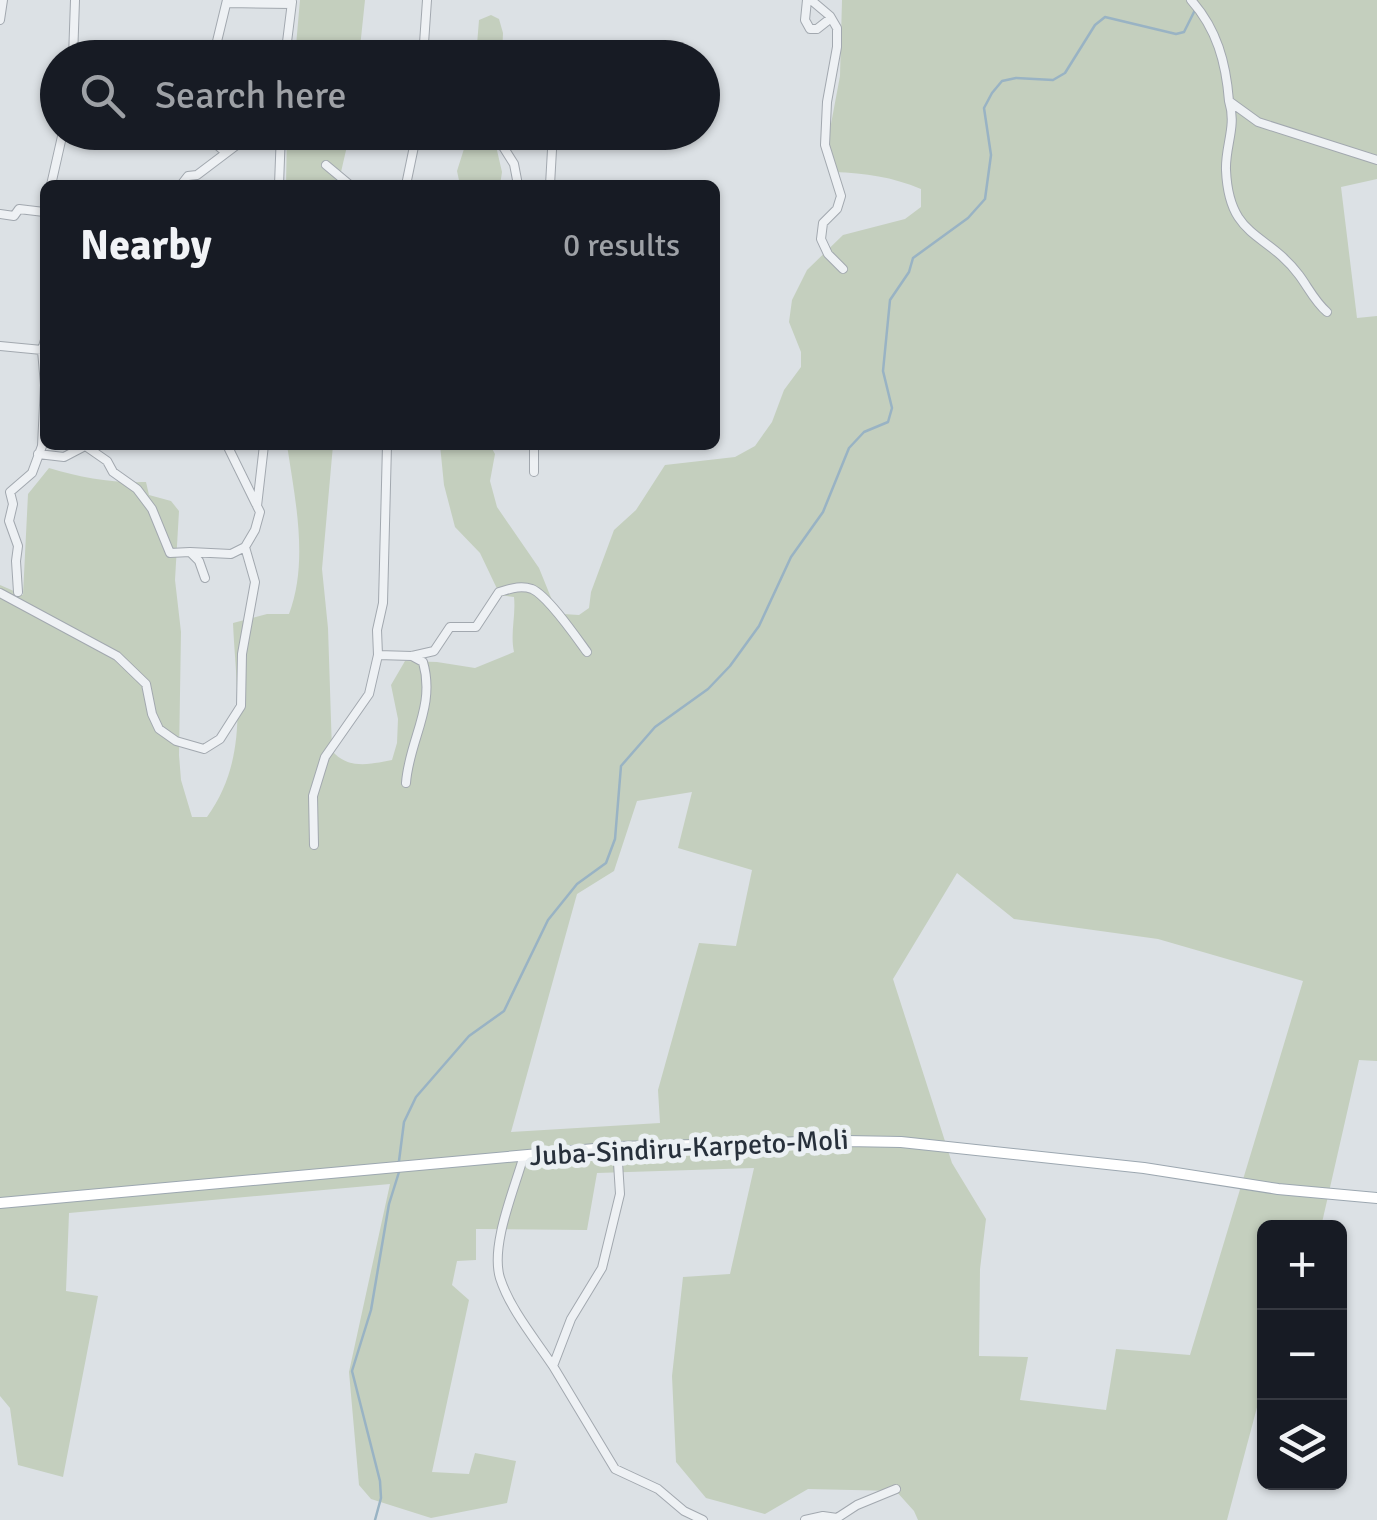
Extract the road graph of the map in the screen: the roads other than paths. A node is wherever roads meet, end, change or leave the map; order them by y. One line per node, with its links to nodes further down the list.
1 (3, 0): 9 (street)
2 (74, 0): 10 (street)
3 (427, 0): 13 (street)
4 (809, 0): 8 (street); 8 (street)
5 (1191, 0): 14 (street)
6 (227, 1): 7 (street); 11 (street)
7 (292, 2): 12 (street)
8 (831, 18): 33 (street)
9 (0, 20)
10 (73, 40)
11 (217, 40)
12 (287, 40)
13 (424, 40)
14 (1230, 101): 22 (street); 34 (street)
15 (60, 150): 24 (street)
16 (227, 150): 21 (street)
17 (280, 150): 26 (street)
18 (413, 150): 28 (street)
19 (506, 150): 29 (street)
20 (552, 150): 30 (street)
21 (224, 152): 25 (street)
22 (1377, 160)
23 (326, 165): 27 (street)
24 (52, 180)
25 (185, 180)
26 (279, 180)
27 (344, 180)
28 (407, 180)
29 (517, 180)
30 (550, 180)
31 (40, 212): 32 (street)
32 (0, 214)
33 (844, 270)
34 (1327, 312)
35 (40, 345): 36 (street)
36 (0, 346)
37 (40, 450): 44 (street)
38 (77, 450): 44 (street)
39 (91, 450): 49 (street)
40 (229, 450): 47 (street)
41 (263, 450): 47 (street)
42 (387, 450): 54 (street)
43 (534, 450): 45 (street)
44 (38, 454): 46 (street)
45 (534, 472)
46 (5, 492): 51 (street)
47 (257, 506): 48 (street)
48 (246, 547): 49 (street); 52 (street)
49 (190, 552): 50 (street)
50 (205, 578)
51 (18, 592)
52 (0, 593)
53 (587, 652): 55 (street)
54 (378, 655): 55 (street); 57 (street)
55 (412, 656): 56 (street)
56 (406, 783)
57 (314, 846)
58 (618, 1147): 59 (main road, Juba-Sindiru-Karpeto-Moli); 60 (main road, Juba-Sindiru-Karpeto-Moli); 62 (street)
59 (524, 1155): 61 (main road, Juba-Sindiru-Karpeto-Moli); 62 (street)
60 (1377, 1198)
61 (0, 1203)
62 (553, 1366): 64 (street)
63 (896, 1489): 65 (street)
64 (703, 1520)
65 (805, 1520)

